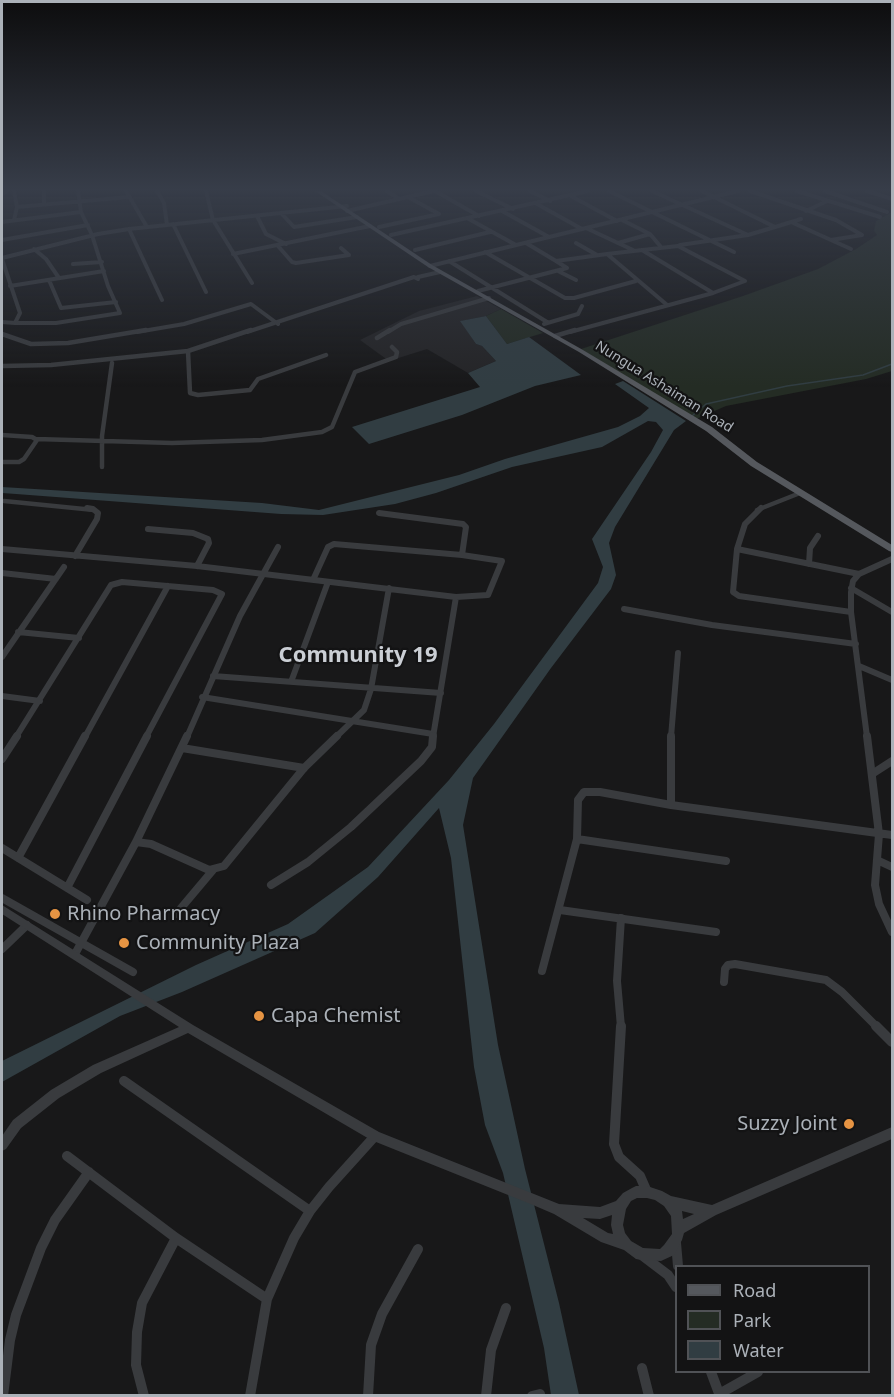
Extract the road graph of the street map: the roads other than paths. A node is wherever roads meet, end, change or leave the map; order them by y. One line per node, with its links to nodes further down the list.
1 (43, 256): 26 (street)
2 (100, 256): 20 (street)
3 (142, 256): 39 (street)
4 (189, 256): 36 (street)
5 (234, 256): 31 (street)
6 (287, 256): 7 (street)
7 (341, 256)
8 (420, 256): 22 (main road, Nungua Ashaiman Road)
9 (423, 256): 22 (main road, Nungua Ashaiman Road)
10 (468, 256): 18 (street)
11 (492, 256): 27 (street)
12 (548, 256): 19 (street)
13 (589, 256): 19 (street)
14 (609, 256): 30 (street)
15 (654, 256): 37 (street)
16 (698, 256): 37 (street)
17 (2, 258): 32 (street)
18 (449, 261): 22 (street); 33 (street)
19 (556, 261): 24 (street)
20 (102, 262): 21 (street); 23 (street)
21 (73, 264)
22 (434, 265): 25 (main road, Nungua Ashaiman Road)
23 (104, 271): 26 (street); 40 (street)
24 (558, 271): 27 (street); 29 (street)
25 (444, 273): 34 (main road, Nungua Ashaiman Road); 46 (street)
26 (59, 278): 28 (street)
27 (531, 278): 30 (street); 33 (street)
28 (48, 280): 32 (street); 40 (street)
29 (576, 280)
30 (636, 281): 41 (street)
31 (252, 283)
32 (10, 288): 35 (street); 45 (street)
33 (491, 288): 34 (street); 44 (street)
34 (478, 291): 38 (main road, Nungua Ashaiman Road)
35 (2, 292)
36 (206, 292)
37 (713, 293): 41 (street)
38 (489, 298): 47 (main road, Nungua Ashaiman Road); 50 (street)
39 (162, 300)
40 (116, 302): 45 (street)
41 (666, 304): 49 (street)
42 (582, 306): 44 (street)
43 (2, 322): 45 (street)
44 (547, 322): 47 (street)
45 (15, 323)
46 (278, 325): 48 (street); 52 (street)
47 (536, 326): 49 (main road, Nungua Ashaiman Road)
48 (2, 334)
49 (555, 336): 61 (main road, Nungua Ashaiman Road)
50 (377, 338)
51 (392, 348): 58 (street)
52 (189, 352): 53 (street); 54 (street); 55 (street)
53 (326, 355)
54 (112, 363): 55 (street); 58 (street)
55 (2, 368)
56 (2, 435): 57 (street)
57 (36, 439): 58 (street); 59 (street)
58 (102, 441): 60 (street)
59 (2, 462)
60 (102, 467)
61 (800, 493): 68 (street); 69 (main road, Nungua Ashaiman Road)
62 (4, 501): 71 (street)
63 (379, 513): 70 (street)
64 (148, 529): 74 (street)
65 (818, 536): 73 (street)
66 (278, 547): 78 (street)
67 (2, 549): 71 (street)
68 (737, 549): 73 (street); 87 (street)
69 (892, 549)
70 (462, 555): 80 (street); 85 (street)
71 (75, 556): 74 (street)
72 (892, 559): 77 (street)
73 (809, 564): 77 (street)
74 (197, 566): 78 (street)
75 (64, 567): 79 (street)
76 (2, 573): 79 (street)
77 (859, 574): 84 (street)
78 (263, 575): 80 (street); 95 (street)
79 (56, 579): 89 (street)
80 (313, 580): 81 (street)
81 (327, 582): 83 (street); 97 (street)
82 (168, 586): 90 (street); 116 (street); 122 (street)
83 (389, 588): 85 (street); 98 (street)
84 (851, 588): 87 (street); 88 (street)
85 (456, 597): 99 (street)
86 (624, 609): 91 (street)
87 (851, 612): 91 (street)
88 (892, 612)
89 (18, 632): 90 (street); 93 (street)
90 (79, 638): 102 (street)
91 (856, 644): 94 (street)
92 (678, 653): 110 (street)
93 (2, 657)
94 (859, 666): 96 (street); 109 (street)
95 (213, 676): 97 (street); 101 (street)
96 (892, 680)
97 (291, 682): 98 (street)
98 (371, 689): 99 (street); 103 (street)
99 (441, 693): 104 (street)
100 (2, 696): 102 (street)
101 (202, 697): 103 (street); 105 (street)
102 (40, 701): 106 (street)
103 (352, 721): 104 (street); 108 (street)
104 (433, 734): 121 (street)
105 (182, 748): 108 (street); 114 (street)
106 (2, 759)
107 (892, 760): 109 (street)
108 (304, 768): 120 (street)
109 (872, 774): 111 (street)
110 (671, 805): 111 (street); 113 (street)
111 (879, 834): 112 (street); 117 (street)
112 (892, 835)
113 (577, 839): 118 (street); 126 (street)
114 (136, 842): 120 (street); 132 (street)
115 (2, 848): 116 (street)
116 (18, 858): 122 (street)
117 (878, 860): 119 (street); 131 (street)
118 (726, 861)
119 (892, 867)
120 (213, 870): 127 (street)
121 (271, 885)
122 (67, 888): 124 (street)
123 (2, 898): 132 (street)
124 (87, 900)
125 (2, 909): 129 (street)
126 (560, 910): 128 (street); 135 (street)
127 (176, 914)
128 (621, 918): 130 (street); 146 (street)
129 (27, 925): 133 (street); 134 (street)
130 (716, 932)
131 (892, 932)
132 (81, 943): 134 (street); 136 (street)
133 (2, 949)
134 (75, 954): 138 (street)
135 (542, 971)
136 (133, 972)
137 (724, 982): 139 (street)
138 (189, 1028): 142 (street); 143 (street)
139 (892, 1042)
140 (123, 1081): 151 (street)
141 (892, 1133): 152 (street)
142 (375, 1136): 147 (street); 151 (street)
143 (2, 1145)
144 (67, 1156): 145 (street)
145 (89, 1172): 154 (street); 167 (street)
146 (647, 1192): 148 (street); 149 (street)
147 (536, 1200): 150 (street)
148 (668, 1202): 152 (street); 153 (street)
149 (620, 1206): 150 (street); 156 (street)
150 (558, 1210): 156 (street)
151 (309, 1211): 161 (street)
152 (712, 1211): 153 (street)
153 (680, 1228): 155 (street)
154 (176, 1238): 161 (street); 168 (street)
155 (676, 1243): 158 (street); 159 (street)
156 (627, 1245): 158 (street)
157 (418, 1249): 170 (street)
158 (641, 1254): 160 (street)
159 (678, 1265)
160 (675, 1286)
161 (267, 1299): 169 (street)
162 (506, 1308): 171 (street)
163 (642, 1368): 172 (street)
164 (712, 1373): 166 (street)
165 (755, 1373): 166 (street)
166 (720, 1394)
167 (3, 1395)
168 (144, 1395)
169 (250, 1395)
170 (368, 1395)
171 (486, 1395)
172 (650, 1395)

